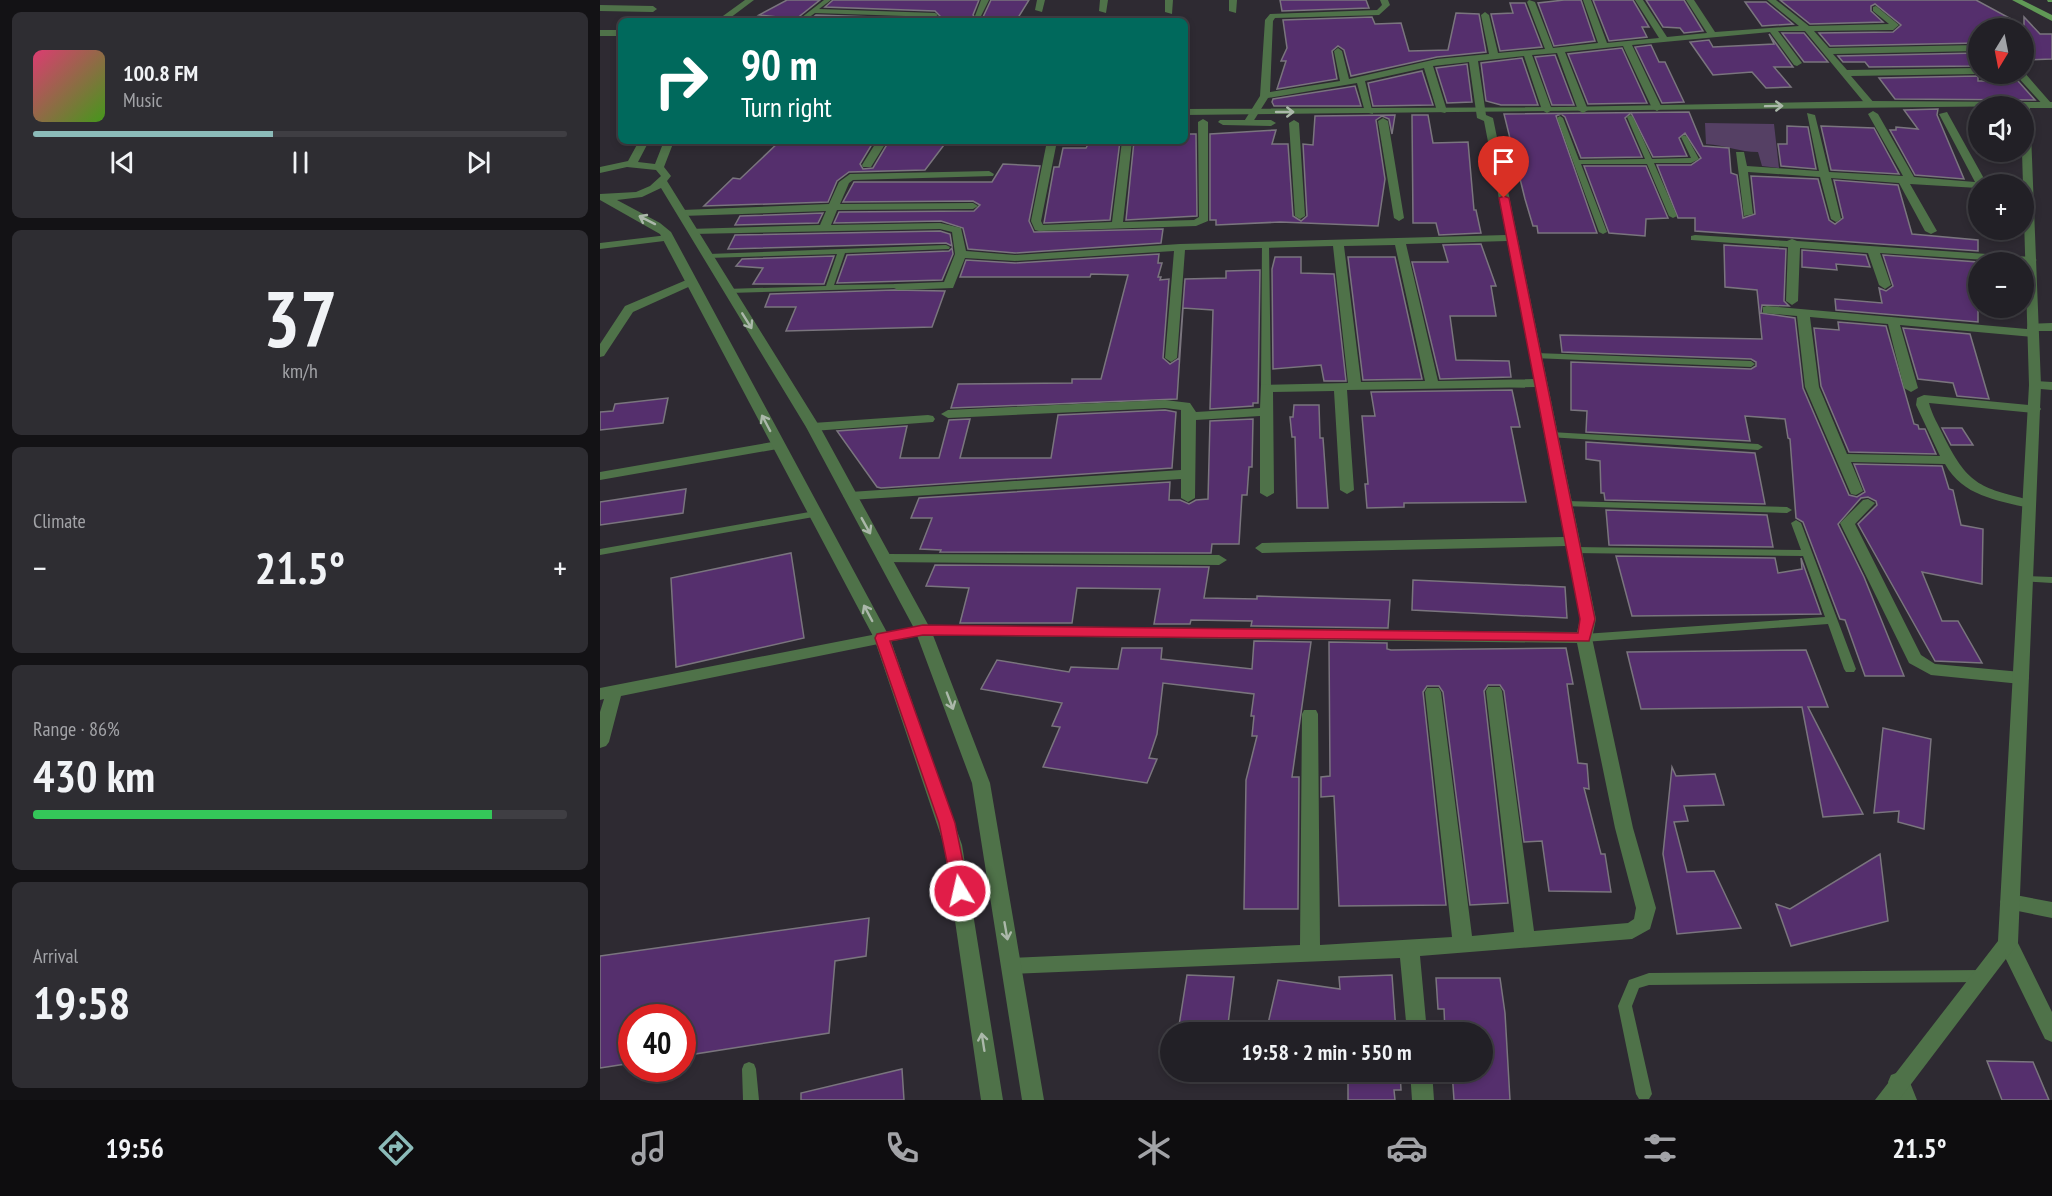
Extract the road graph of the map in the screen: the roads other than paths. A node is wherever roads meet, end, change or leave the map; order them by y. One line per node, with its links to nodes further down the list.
1 (828, 0): 19 (lane)
2 (985, 0): 24 (street)
3 (1041, 0): 18 (street)
4 (1104, 0): 20 (street)
5 (1169, 0): 22 (street)
6 (1233, 0): 21 (street)
7 (1384, 0): 52 (street)
8 (1587, 0): 37 (street)
9 (1639, 0): 35 (street)
10 (1690, 0): 34 (street)
11 (1771, 0): 31 (street)
12 (2016, 0): 29 (main road)
13 (1531, 2): 39 (street)
14 (754, 3): 26 (street); 27 (street)
15 (600, 8): 16 (street)
16 (652, 9)
17 (1876, 9): 31 (street)
18 (1039, 10)
19 (813, 11): 23 (lane); 28 (lane)
20 (1103, 11)
21 (1233, 11)
22 (1169, 12)
23 (935, 15)
24 (978, 15)
25 (1485, 15): 43 (street)
26 (726, 18)
27 (743, 18)
28 (804, 18)
29 (2052, 18)
30 (1772, 29): 31 (street); 34 (street); 45 (street)
31 (1808, 29): 41 (street)
32 (600, 33): 33 (street)
33 (618, 33)
34 (1712, 34): 35 (street)
35 (1664, 39): 36 (street)
36 (1626, 43): 37 (street); 53 (street)
37 (1603, 45): 39 (street)
38 (1968, 48): 41 (street)
39 (1555, 50): 42 (street); 57 (street)
40 (1338, 51): 50 (street)
41 (1825, 51): 48 (street)
42 (1527, 53): 43 (street); 56 (street)
43 (1494, 56): 44 (street)
44 (1473, 58): 46 (street); 67 (street)
45 (1797, 63)
46 (1428, 64): 49 (street); 58 (street)
47 (1968, 71): 48 (street)
48 (1844, 73): 55 (street)
49 (1360, 80): 50 (street); 63 (street)
50 (1345, 83): 52 (street)
51 (2029, 84): 54 (street)
52 (1265, 96): 62 (street)
53 (1657, 108): 55 (street, one-way to 55); 57 (street)
54 (2051, 108): 60 (street)
55 (1871, 109): 59 (street); 64 (street); 65 (street); 92 (street)
56 (1547, 110): 57 (street); 67 (street)
57 (1583, 110)
58 (1442, 111): 63 (street); 67 (street)
59 (1968, 111)
60 (2034, 111)
61 (1188, 112): 62 (street)
62 (1255, 112): 63 (street, one-way to 63); 73 (street)
63 (1370, 112)
64 (1944, 114): 66 (street); 91 (street)
65 (1810, 115): 68 (street); 90 (street)
66 (1968, 115)
67 (1484, 116): 69 (street); 70 (street); 109 (street)
68 (1630, 117): 69 (street); 82 (lane)
69 (1560, 118): 83 (lane)
70 (1383, 121): 74 (street); 101 (street)
71 (1188, 122): 72 (street)
72 (1203, 122): 73 (street); 103 (street)
73 (1248, 123): 74 (street)
74 (1294, 123): 99 (street)
75 (1684, 137): 82 (lane)
76 (642, 144): 84 (street)
77 (668, 144): 88 (street)
78 (880, 144): 85 (street)
79 (1051, 144): 103 (street)
80 (1127, 144): 103 (street)
81 (1740, 154): 86 (street)
82 (1649, 161): 83 (lane); 100 (lane)
83 (1577, 162): 107 (lane)
84 (632, 164): 87 (street); 88 (street)
85 (867, 165)
86 (1742, 169): 90 (street); 98 (street)
87 (600, 170)
88 (661, 174): 94 (street); 97 (street)
89 (989, 174): 96 (street)
90 (1825, 174): 92 (street); 102 (street)
91 (1974, 174)
92 (1906, 180): 93 (street); 106 (street)
93 (1968, 184)
94 (601, 197): 108 (street, one-way to 94)
95 (973, 206): 96 (street)
96 (833, 207): 97 (street); 104 (street)
97 (682, 213): 105 (street)
98 (1748, 214)
99 (1300, 216)
100 (1673, 216)
101 (1399, 218)
102 (1836, 219)
103 (1117, 227)
104 (825, 229): 105 (street); 120 (street)
105 (693, 231): 121 (street)
106 (1931, 231)
107 (1603, 232)
108 (668, 238): 115 (street); 124 (street)
109 (1512, 238): 111 (street); 139 (street)
110 (1695, 238): 114 (street)
111 (1400, 242): 112 (street); 143 (street)
112 (1338, 243): 113 (street); 146 (street)
113 (1265, 244): 117 (street); 148 (lane)
114 (1793, 245): 119 (street); 129 (street)
115 (600, 246)
116 (946, 247): 118 (lane)
117 (1180, 247): 120 (street); 140 (street)
118 (842, 250): 121 (lane); 126 (lane)
119 (1873, 252): 122 (street); 123 (street); 125 (street)
120 (961, 254): 127 (street)
121 (708, 256): 128 (street)
122 (1968, 260)
123 (1968, 263)
124 (691, 282): 135 (street); 157 (street, one-way to 124)
125 (1885, 285)
126 (831, 286): 127 (lane); 128 (lane)
127 (898, 286)
128 (729, 291): 155 (street, one-way to 155)
129 (1792, 301)
130 (1767, 310): 131 (street)
131 (1803, 314): 133 (street); 159 (street)
132 (2032, 318): 137 (street)
133 (1893, 321): 137 (street); 149 (street)
134 (2052, 327): 137 (street)
135 (614, 329): 136 (street); 138 (street)
136 (600, 330)
137 (2033, 330): 144 (street)
138 (600, 353)
139 (1536, 356): 141 (lane); 142 (street)
140 (1171, 358)
141 (1751, 364)
142 (1541, 383): 143 (street); 156 (street)
143 (1432, 385): 146 (street)
144 (2035, 385): 147 (street); 150 (street)
145 (1340, 386): 146 (street); 148 (street); 163 (street)
146 (1355, 386)
147 (2052, 386)
148 (1266, 388): 151 (street)
149 (1911, 388)
150 (2034, 409): 160 (street); 170 (street)
151 (1267, 412): 153 (street); 165 (street)
152 (948, 414): 153 (street)
153 (1189, 416): 161 (street)
154 (928, 419): 155 (street)
155 (813, 427): 166 (street)
156 (1551, 435): 158 (lane); 169 (street)
157 (778, 445): 162 (street); 172 (street)
158 (1758, 447)
159 (1844, 458): 160 (street); 164 (street)
160 (1948, 460): 170 (street)
161 (1188, 474): 166 (street); 167 (street)
162 (600, 476)
163 (1347, 490)
164 (1856, 491)
165 (1267, 493)
166 (850, 496): 178 (street, one-way to 178)
167 (1188, 498)
168 (1868, 503): 187 (street)
169 (1566, 504): 171 (lane); 174 (street)
170 (2029, 504): 180 (street)
171 (1787, 510)
172 (815, 514): 176 (lane); 184 (street, one-way to 172)
173 (1796, 523): 177 (lane)
174 (1574, 545): 175 (street); 177 (lane); 185 (street)
175 (1262, 548)
176 (600, 552)
177 (1807, 553): 182 (lane)
178 (885, 560): 179 (street); 183 (street)
179 (1219, 560)
180 (2025, 579): 181 (lane); 187 (street)
181 (2052, 580)
182 (1832, 620): 185 (lane); 186 (lane)
183 (923, 630): 184 (street); 185 (street); 200 (street, one-way to 200)
184 (882, 638): 190 (street); 209 (street, one-way to 184)
185 (1584, 638): 195 (street)
186 (1850, 669)
187 (2021, 678): 193 (street)
188 (1494, 691): 195 (street)
189 (1433, 692): 197 (street)
190 (607, 693): 192 (street)
191 (1310, 714): 199 (street)
192 (600, 742)
193 (2010, 902): 194 (street); 196 (street)
194 (2052, 910)
195 (1525, 940): 197 (street)
196 (2008, 943): 201 (street); 203 (street)
197 (1463, 945): 198 (street)
198 (1409, 950): 199 (street); 202 (street)
199 (1310, 954): 200 (street)
200 (1012, 966): 210 (street)
201 (1983, 976): 206 (street); 207 (lane)
202 (1416, 1022)
203 (2052, 1033)
204 (749, 1069): 208 (lane)
205 (1421, 1082): 211 (street)
206 (1903, 1091): 212 (street)
207 (1644, 1094)
208 (751, 1100)
209 (992, 1100)
210 (1033, 1100)
211 (1423, 1100)
212 (1886, 1100)

